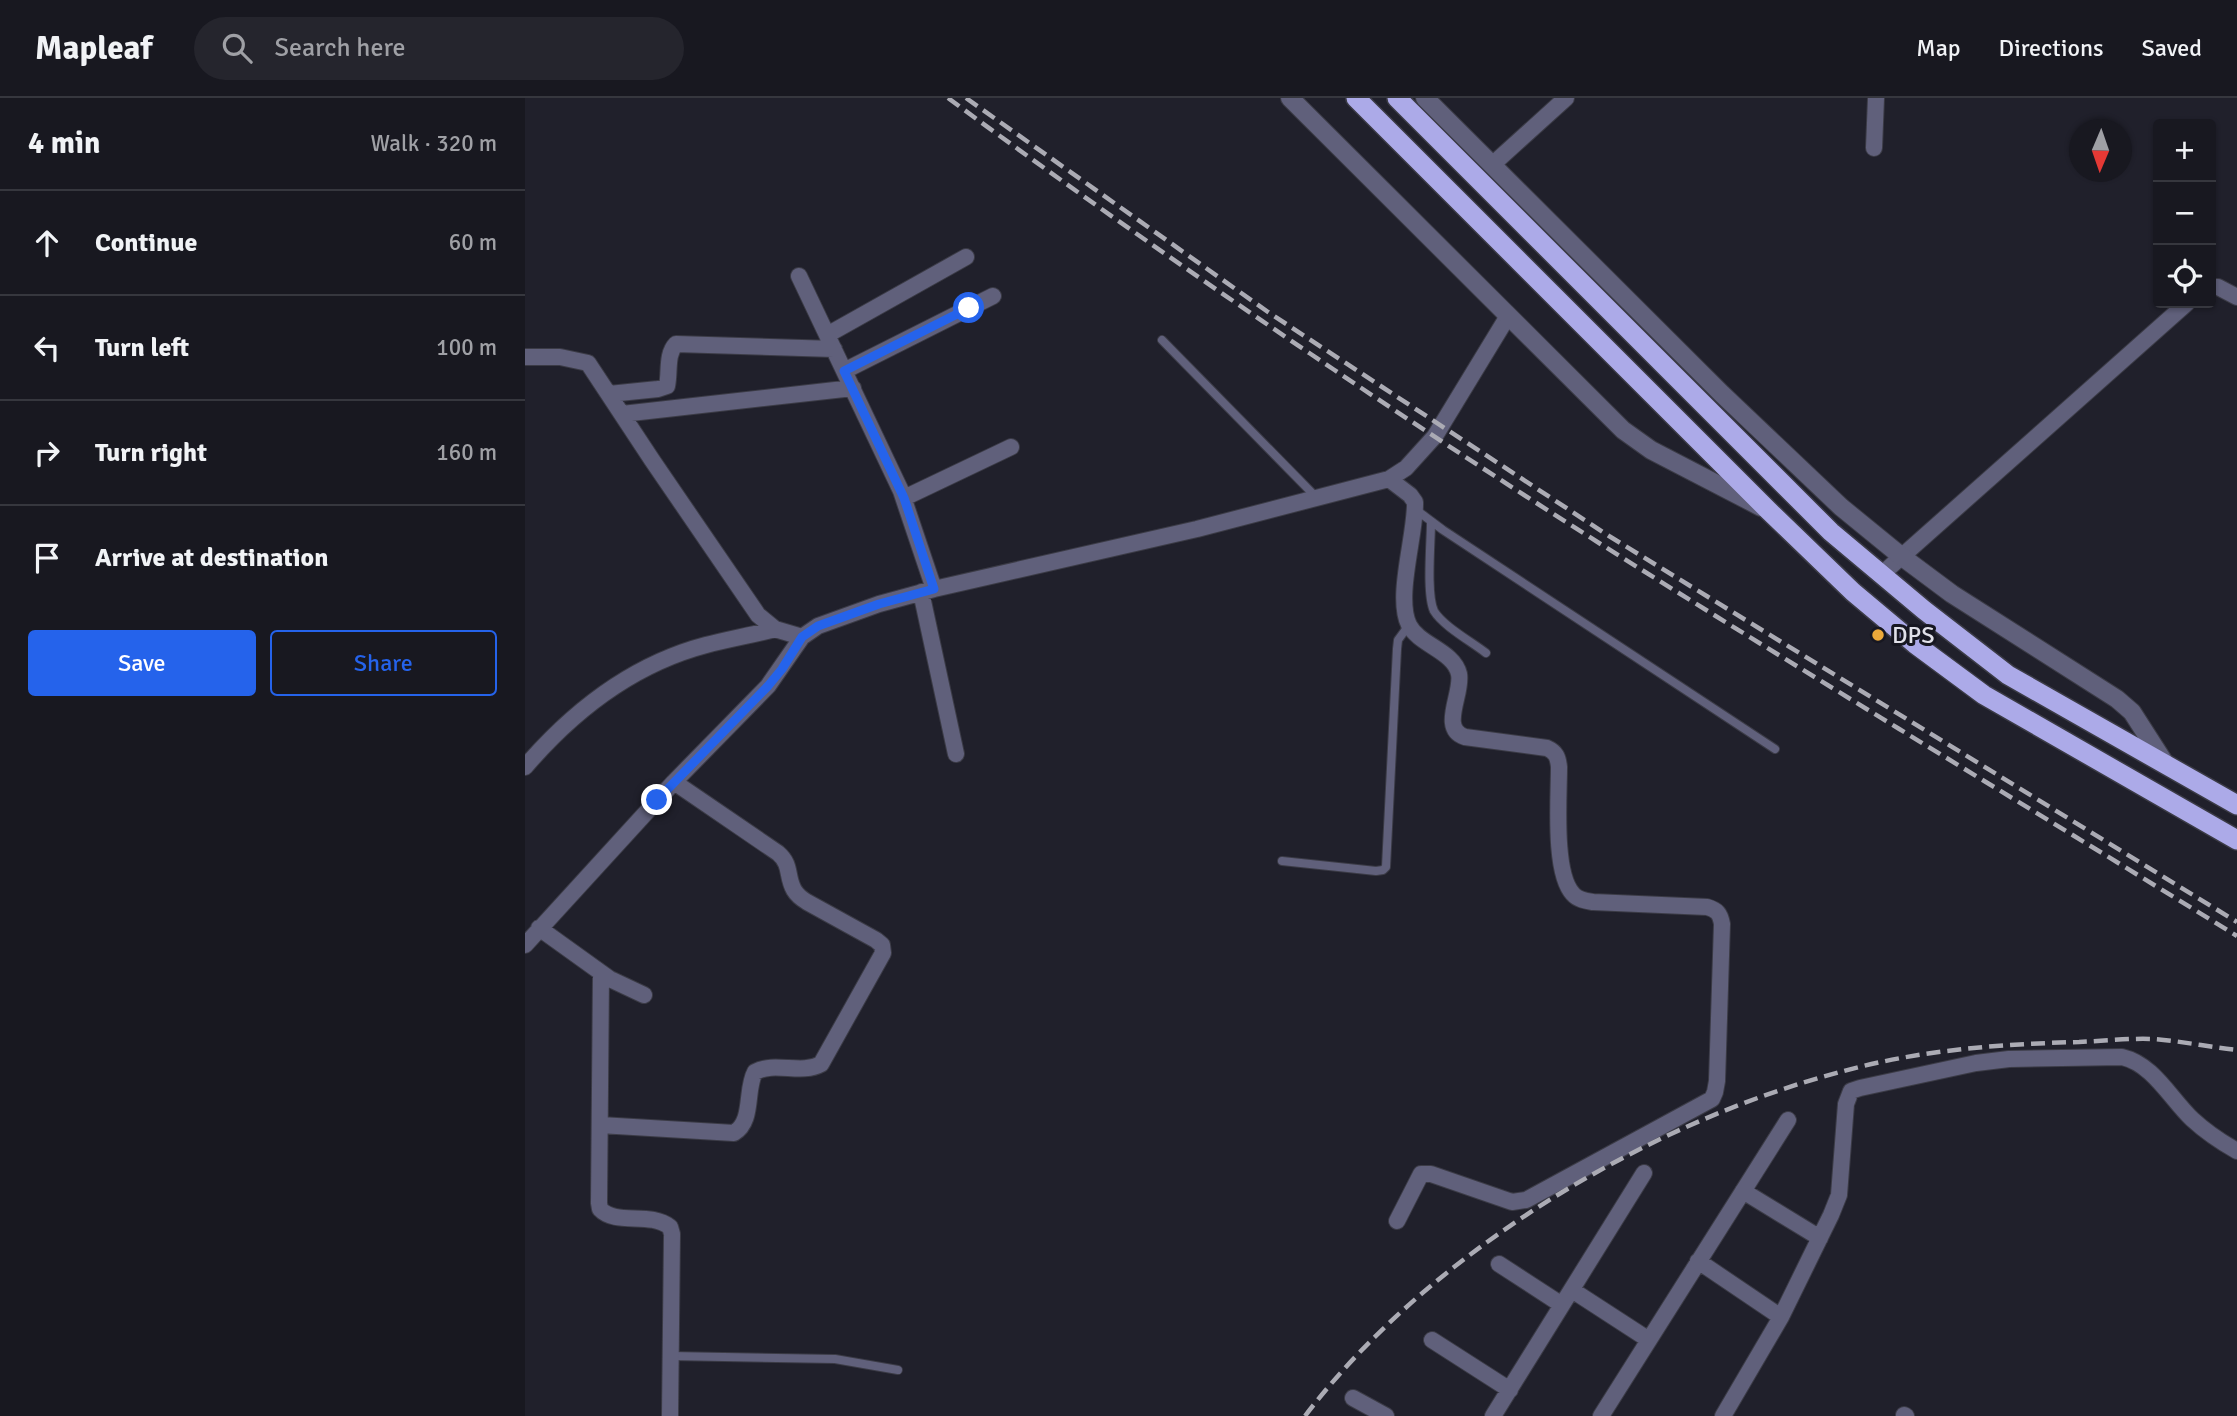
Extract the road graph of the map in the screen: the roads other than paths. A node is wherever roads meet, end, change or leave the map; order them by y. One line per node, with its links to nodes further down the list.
1 (1290, 98): 15 (street)
2 (1356, 98): 28 (highway)
3 (1397, 98): 31 (highway)
4 (1425, 98): 8 (street)
5 (1566, 98): 8 (street)
6 (1876, 98): 7 (street)
7 (1874, 148)
8 (1492, 165): 30 (street)
9 (966, 257): 17 (street)
10 (799, 276): 17 (street)
11 (2216, 287): 13 (street)
12 (993, 296): 19 (street)
13 (2237, 296)
14 (2181, 308): 30 (street)
15 (1508, 316): 24 (street); 28 (street)
16 (1162, 340): 26 (lane)
17 (831, 342): 19 (street); 21 (street)
18 (525, 357): 21 (street)
19 (844, 371): 20 (street)
20 (853, 388): 22 (street); 25 (street)
21 (609, 394): 22 (street)
22 (622, 414): 34 (street)
23 (1011, 447): 25 (street)
24 (1389, 479): 26 (street); 27 (street)
25 (904, 498): 32 (street)
26 (1318, 499): 32 (street)
27 (1415, 509): 29 (lane); 33 (street)
28 (1767, 510): 43 (highway)
29 (1431, 522): 36 (lane); 37 (lane)
30 (1901, 556): 31 (street); 39 (street)
31 (1882, 574): 39 (highway)
32 (927, 590): 35 (street); 38 (street)
33 (1409, 625): 44 (lane); 54 (street)
34 (775, 629): 35 (street); 40 (street)
35 (802, 637): 41 (street)
36 (1486, 653)
37 (1775, 749)
38 (956, 754)
39 (2167, 765): 42 (highway)
40 (525, 767)
41 (674, 782): 45 (street); 50 (street)
42 (2237, 805)
43 (2237, 840)
44 (1282, 861)
45 (539, 928): 46 (street); 47 (street)
46 (526, 941)
47 (601, 973): 48 (street); 50 (street)
48 (644, 995)
49 (1788, 1120): 53 (street)
50 (600, 1125): 63 (street)
51 (2237, 1151): 55 (street)
52 (1644, 1173): 58 (street)
53 (1743, 1191): 55 (street); 56 (street)
54 (1397, 1221)
55 (1820, 1238): 60 (street)
56 (1698, 1261): 60 (street); 62 (street)
57 (1499, 1264): 59 (street)
58 (1572, 1290): 59 (street); 62 (street)
59 (1562, 1305): 65 (street)
60 (1781, 1317): 71 (street)
61 (1432, 1340): 65 (street)
62 (1649, 1340): 70 (street)
63 (670, 1356): 64 (lane); 67 (street)
64 (898, 1370)
65 (1510, 1390): 69 (street)
66 (1353, 1398): 68 (street)
67 (670, 1416)
68 (1386, 1416)
69 (1493, 1416)
70 (1601, 1416)
71 (1723, 1416)

